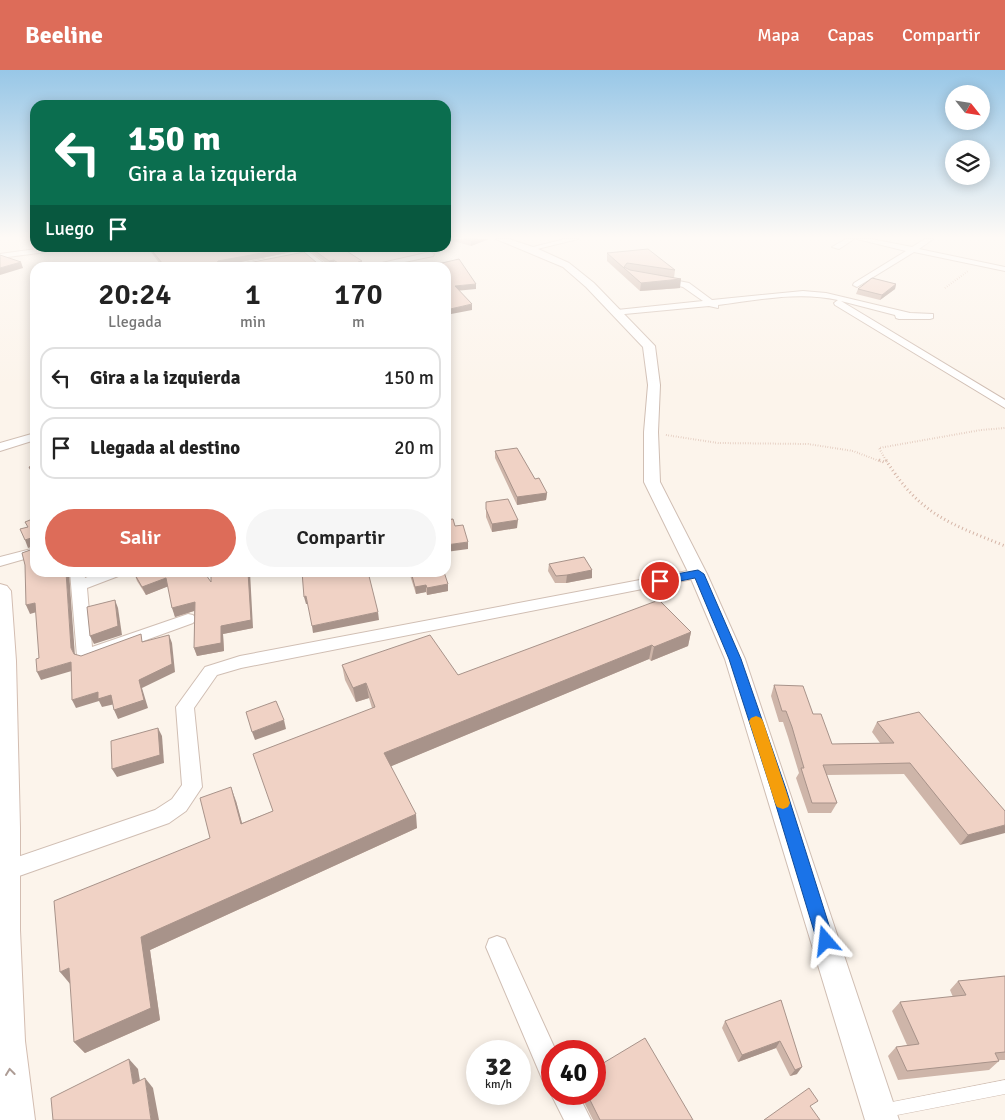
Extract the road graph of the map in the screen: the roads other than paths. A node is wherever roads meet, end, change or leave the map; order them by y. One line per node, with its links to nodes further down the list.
1 (593, 288): 6 (street)
2 (691, 288): 4 (street)
3 (826, 295): 4 (street); 5 (street); 8 (street)
4 (715, 307): 6 (street)
5 (908, 315): 7 (street); 8 (street)
6 (620, 316): 14 (street)
7 (930, 316)
8 (865, 319): 9 (street)
9 (1005, 405)
10 (30, 438): 11 (street)
11 (0, 447)
12 (30, 553): 13 (street)
13 (0, 562)
14 (698, 574): 18 (street); 23 (street)
15 (78, 578): 17 (street)
16 (0, 591): 18 (main road)
17 (188, 619)
18 (5, 871): 24 (main road, one-way to 18)
19 (497, 947): 20 (street)
20 (541, 1047)
21 (1005, 1087): 23 (lane)
22 (570, 1105): 25 (street)
23 (880, 1116)
24 (16, 1120)
25 (578, 1120)

